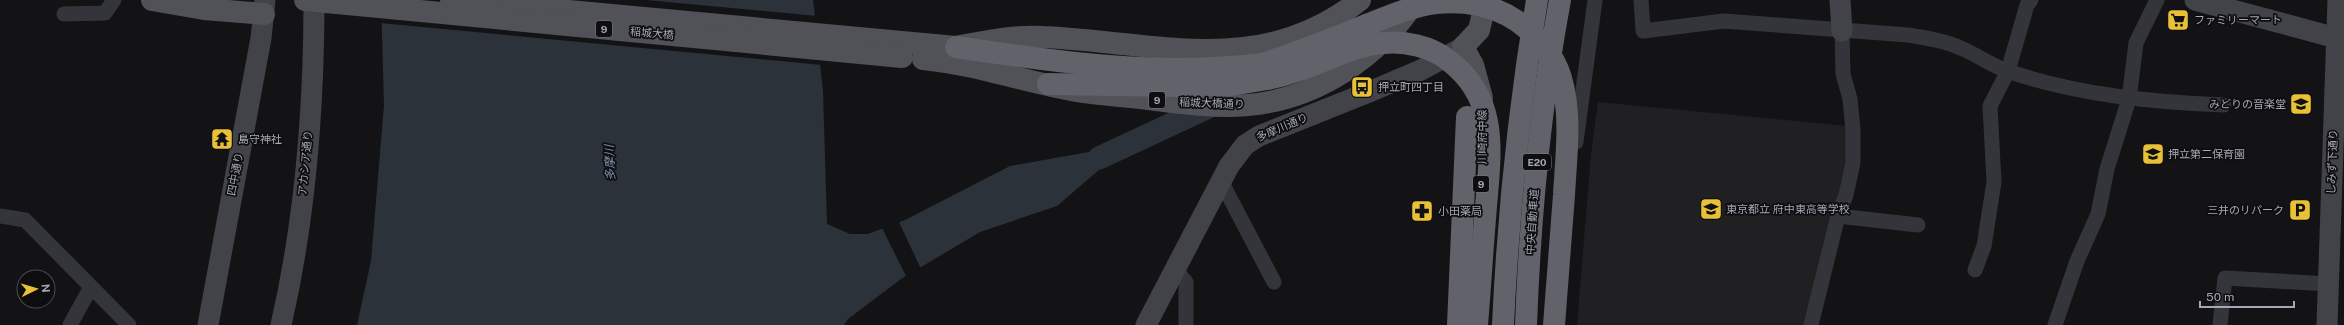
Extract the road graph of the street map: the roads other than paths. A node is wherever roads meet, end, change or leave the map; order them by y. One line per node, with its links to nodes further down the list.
1 (114, 0): 20 (street)
2 (152, 0): 18 (main road)
3 (305, 0): 24 (main road, 稲城大橋 / 9, bridge)
4 (314, 0): 43 (street, アカシア通り)
5 (451, 0): 24 (main road, 稲城大橋 / 9)
6 (1360, 0): 24 (main road, 9)
7 (1416, 0): 26 (main road, 稲城大橋通り / 9)
8 (1486, 0): 23 (main road)
9 (1537, 0): 47 (highway, 中央自動車道 / E20)
10 (1560, 0): 48 (highway, 中央自動車道 / E20)
11 (1595, 0): 50 (street)
12 (1641, 0): 21 (street)
13 (1840, 0): 21 (street)
14 (2031, 0): 25 (street)
15 (2157, 0): 27 (street)
16 (2196, 0): 22 (street)
17 (2338, 0): 22 (street, しみず下通り)
18 (210, 4): 19 (main road)
19 (265, 7): 42 (street, 四中通り)
20 (64, 14)
21 (1842, 31): 25 (street); 32 (street)
22 (2340, 39): 37 (street, しみず下通り)
23 (1463, 47): 29 (main road, 川崎府中線); 30 (street, 多摩川通り); 39 (main road, 川崎府中線 / 9)
24 (953, 55): 26 (main road, 稲城大橋通り / 9); 49 (highway, bridge)
25 (2008, 71): 27 (street); 35 (street)
26 (1048, 84): 46 (highway, bridge)
27 (2129, 99): 28 (street); 52 (street)
28 (2224, 105)
29 (1468, 117): 39 (highway)
30 (1221, 181): 34 (street, 多摩川通り); 36 (street)
31 (0, 216): 38 (street)
32 (1838, 216): 33 (street); 51 (street)
33 (1918, 225)
34 (1175, 269): 44 (street, 多摩川通り); 45 (street)
35 (1976, 270)
36 (1274, 282)
37 (2329, 284): 53 (street); 54 (street, しみず下通り)
38 (91, 287): 40 (street); 41 (street)
39 (1459, 322)
40 (70, 325)
41 (130, 325)
42 (208, 325)
43 (281, 325)
44 (1146, 325)
45 (1186, 325)
46 (1477, 325)
47 (1503, 325)
48 (1526, 325)
49 (1554, 325)
50 (1561, 325)
51 (1811, 325)
52 (2055, 325)
53 (2220, 325)
54 (2327, 325)

